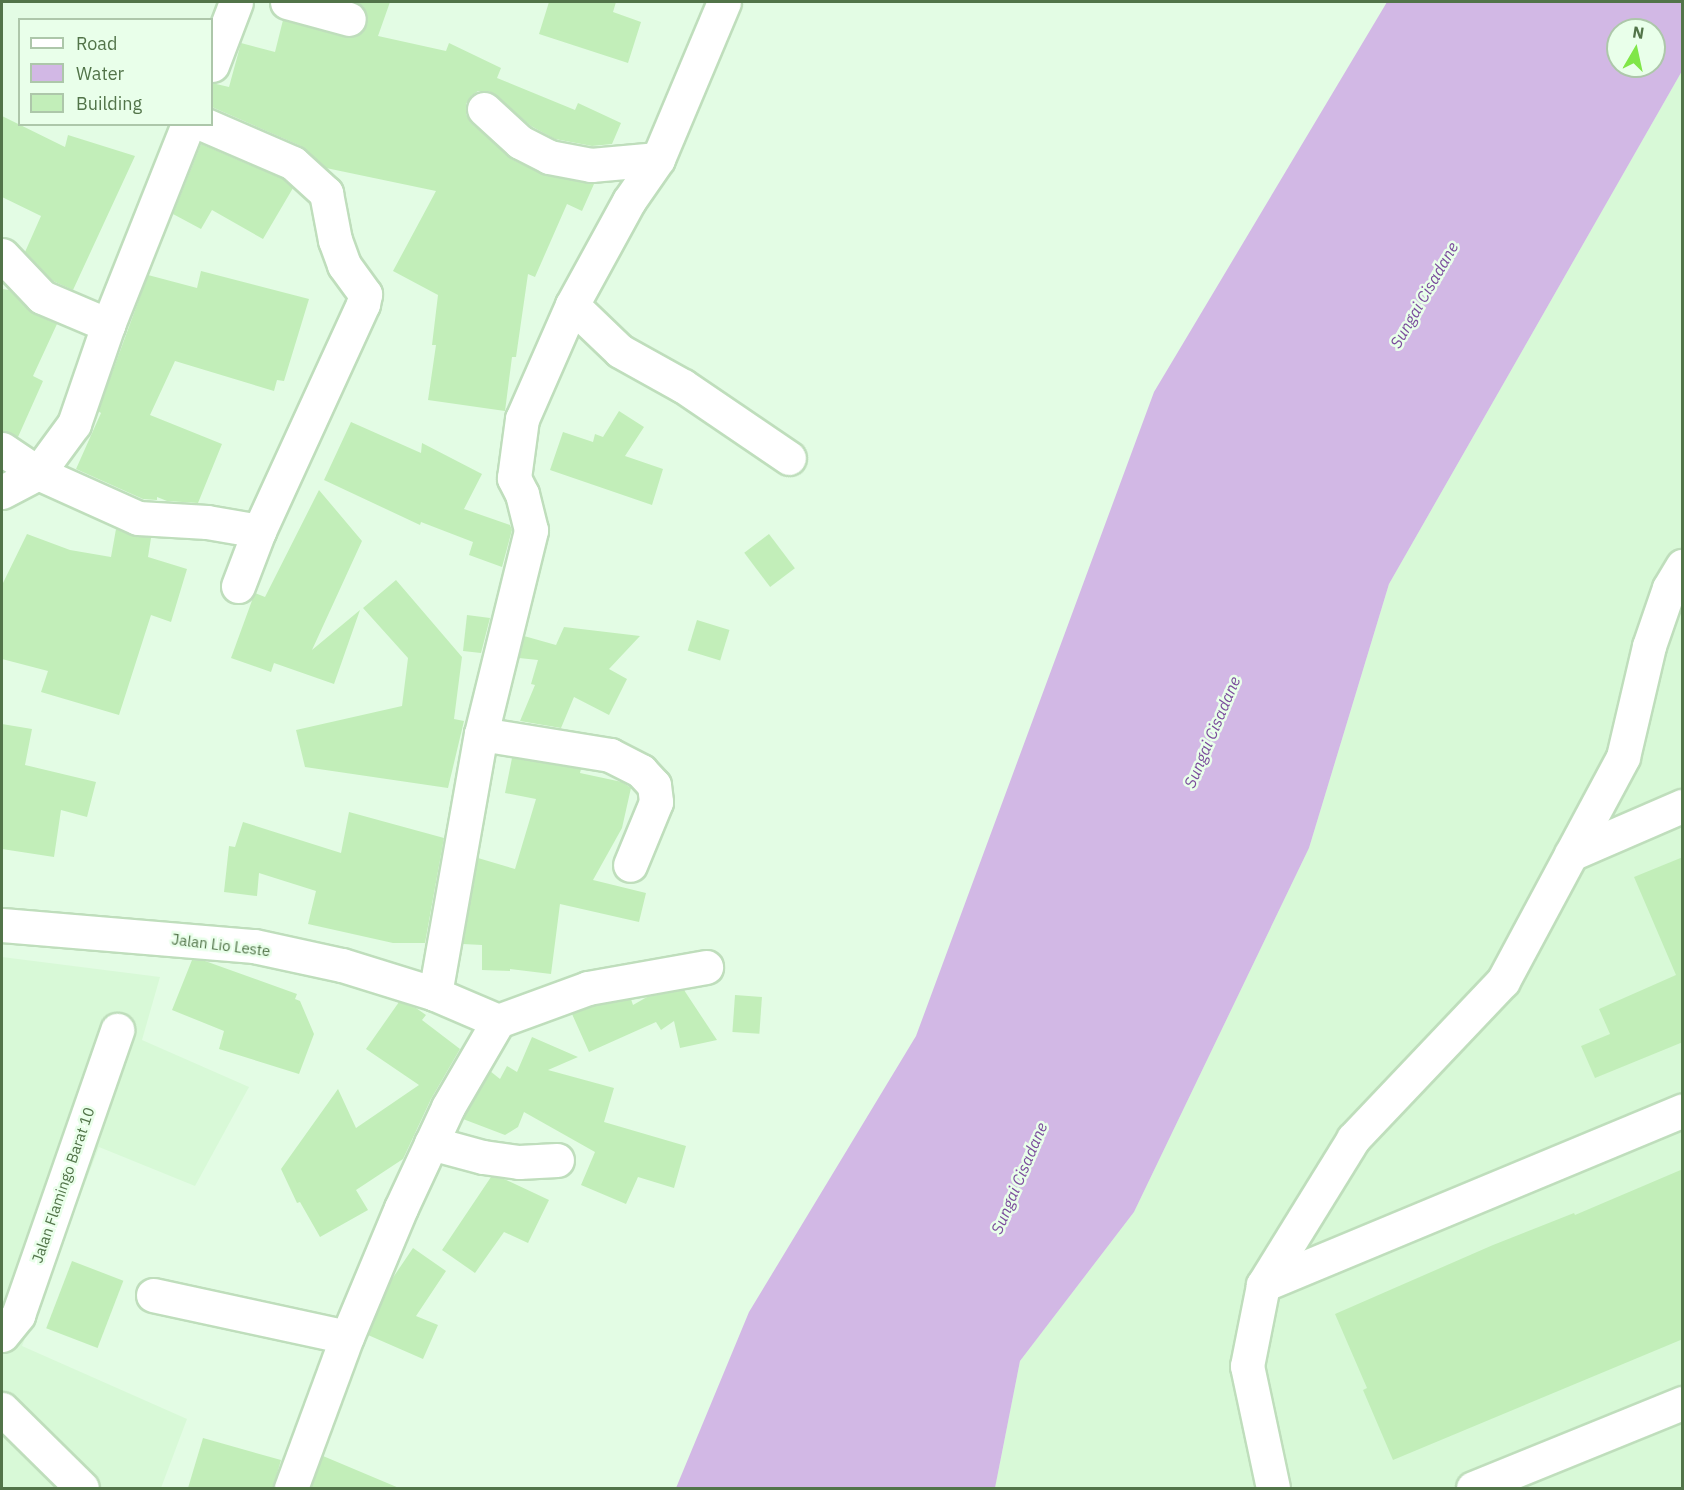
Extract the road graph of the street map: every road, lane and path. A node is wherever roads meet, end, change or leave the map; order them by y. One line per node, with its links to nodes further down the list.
1 (236, 2): 5 (street)
2 (287, 2): 4 (street)
3 (724, 2): 9 (street)
4 (349, 19)
5 (213, 62)
6 (484, 109): 9 (street)
7 (187, 126): 12 (street)
8 (207, 126): 17 (street)
9 (658, 159): 11 (street)
10 (2, 255): 12 (street)
11 (572, 305): 14 (street); 20 (street)
12 (108, 325): 15 (street)
13 (2, 449): 15 (street)
14 (789, 458)
15 (38, 473): 16 (street); 17 (street)
16 (2, 492)
17 (259, 531): 19 (street)
18 (1683, 566): 22 (street)
19 (238, 586)
20 (482, 734): 23 (street); 26 (street)
21 (1683, 806): 22 (street)
22 (1571, 854): 32 (street)
23 (630, 866)
24 (2, 925): 26 (street, Jalan Lio Leste)
25 (706, 967): 27 (street)
26 (435, 994): 27 (street, Jalan Lio Leste)
27 (498, 1021): 30 (street)
28 (117, 1030): 34 (street, Jalan Flamingo Barat 10)
29 (1683, 1111): 32 (street)
30 (431, 1143): 31 (street); 35 (street)
31 (557, 1160)
32 (1263, 1285): 40 (street)
33 (153, 1295): 35 (street)
34 (2, 1335)
35 (347, 1337): 39 (street)
36 (1683, 1403): 41 (street)
37 (3, 1415): 38 (street)
38 (82, 1488)
39 (291, 1488)
40 (1273, 1488)
41 (1473, 1488)

